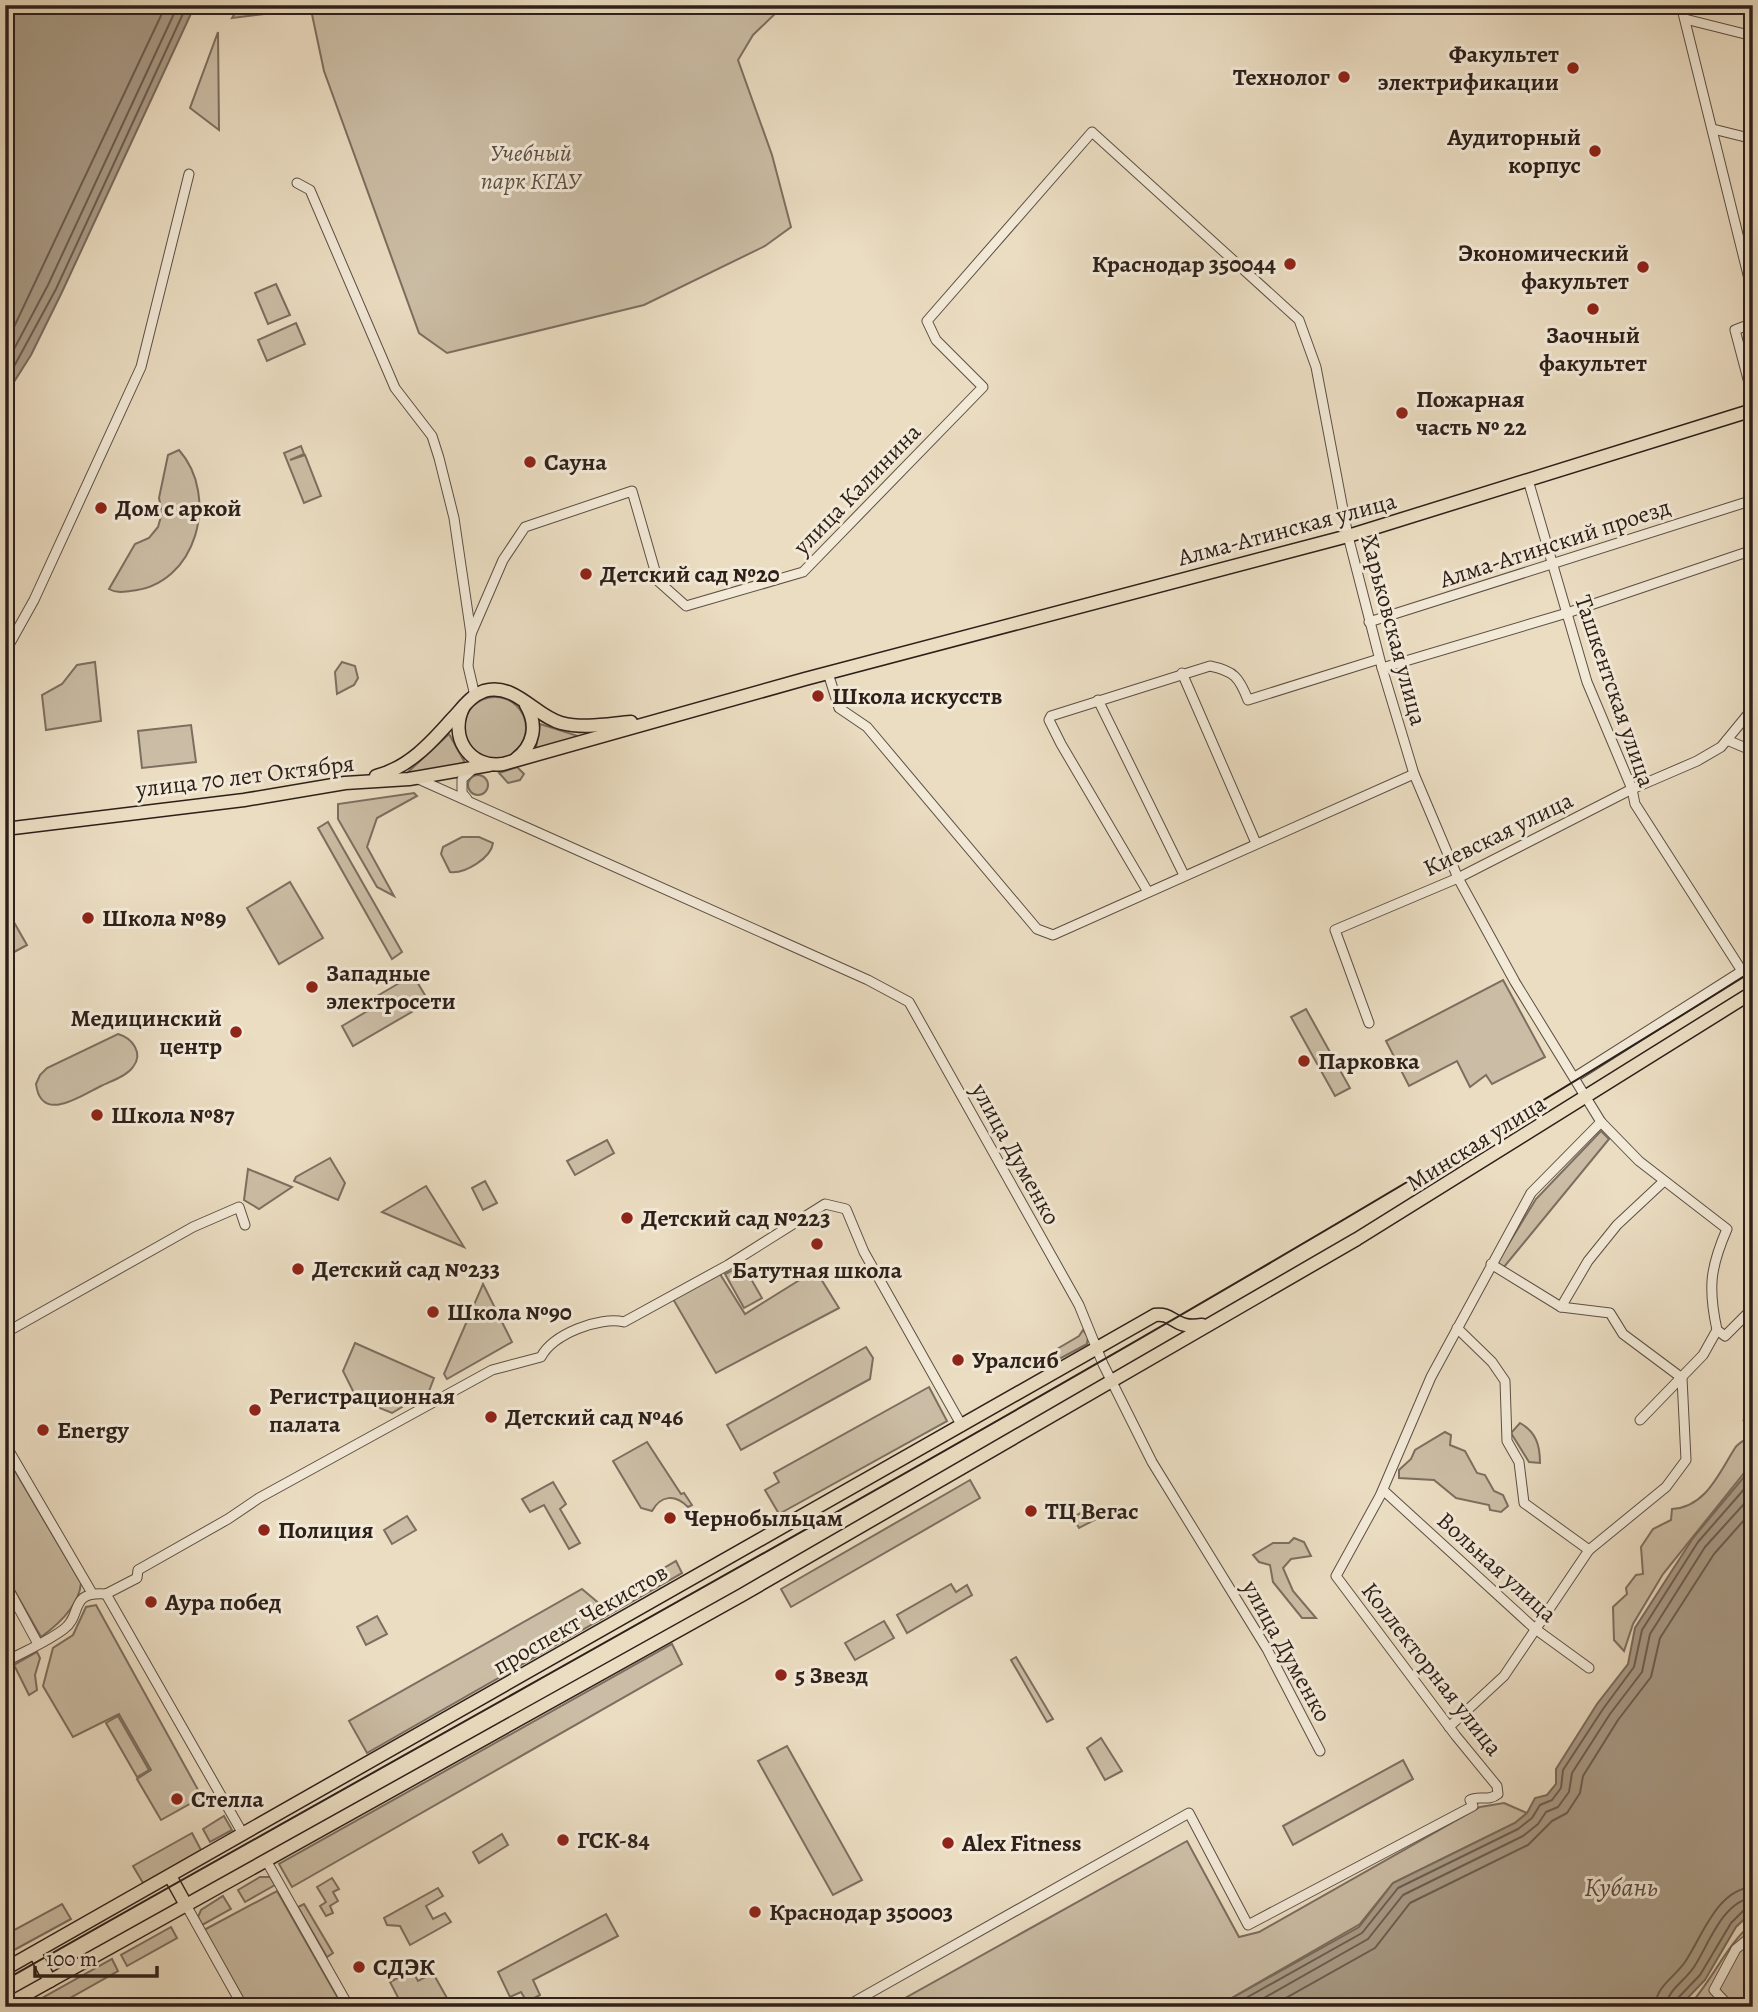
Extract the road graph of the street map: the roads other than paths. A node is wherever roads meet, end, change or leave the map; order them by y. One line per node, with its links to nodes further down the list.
1 (1681, 5): 2 (street)
2 (1685, 19): 3 (street); 4 (street)
3 (1753, 36)
4 (1713, 129): 6 (street); 9 (street)
5 (1092, 132): 17 (street, Харьковская улица); 22 (street, улица Калинина)
6 (1753, 139)
7 (189, 174): 23 (street)
8 (297, 183): 22 (street)
9 (1740, 243): 10 (street); 11 (street)
10 (1753, 245)
11 (1753, 295)
12 (1753, 323): 13 (street)
13 (1753, 398)
14 (1753, 410): 15 (main road, Алма-Атинская улица)
15 (1528, 480): 17 (main road, Алма-Атинская улица); 19 (street, Ташкентская улица)
16 (1753, 500): 19 (street, Алма-Атинский проезд)
17 (1348, 536): 21 (street, Харьковская улица); 25 (main road, Алма-Атинская улица)
18 (1753, 550): 20 (street)
19 (1552, 564): 20 (street, Ташкентская улица); 21 (street, Алма-Атинский проезд)
20 (1567, 613): 24 (street); 42 (street, Ташкентская улица)
21 (1369, 622): 24 (street, Харьковская улица)
22 (471, 634): 27 (street)
23 (5, 652)
24 (1381, 664): 26 (street); 39 (street, Харьковская улица)
25 (828, 673): 32 (main road, Алма-Атинская улица); 48 (street)
26 (1182, 673): 29 (street); 45 (street)
27 (475, 696): 28 (main road, Алма-Атинская улица); 30 (main road)
28 (519, 697): 32 (main road, Алма-Атинская улица); 35 (main road)
29 (1098, 700): 46 (street); 48 (street)
30 (464, 706): 36 (main road); 37 (main road)
31 (1753, 708): 33 (street, Киевская улица)
32 (659, 720): 35 (main road, Алма-Атинская улица)
33 (1727, 740): 34 (street); 42 (street, Киевская улица)
34 (1753, 751)
35 (514, 761): 36 (main road, Алма-Атинская улица)
36 (489, 765): 38 (main road, улица 70 лет Октября)
37 (401, 766): 40 (main road); 41 (main road)
38 (474, 768): 40 (main road, улица 70 лет Октября); 43 (street)
39 (1414, 774): 45 (street); 47 (street, Харьковская улица)
40 (412, 779): 41 (main road, улица 70 лет Октября); 43 (street, улица Думенко)
41 (345, 783): 44 (main road, улица 70 лет Октября)
42 (1632, 789): 47 (street, Киевская улица); 50 (street, Ташкентская улица)
43 (468, 801): 66 (street, улица Думенко)
44 (5, 829)
45 (1256, 843): 46 (street)
46 (1184, 875): 48 (street)
47 (1458, 878): 52 (street, Киевская улица); 53 (street, Харьковская улица)
48 (1148, 892)
49 (1753, 964): 50 (street)
50 (1742, 971): 53 (street)
51 (1753, 992): 54 (main road, Минская улица)
52 (1369, 1023)
53 (1575, 1077): 54 (street, Харьковская улица)
54 (1588, 1098): 55 (street, Харьковская улица); 61 (main road, Минская улица)
55 (1601, 1122): 56 (street, Харьковская улица); 58 (street)
56 (1663, 1182): 59 (street); 64 (street, Харьковская улица)
57 (245, 1225): 65 (street)
58 (1491, 1264): 59 (street); 63 (street)
59 (1562, 1307): 68 (street)
60 (1753, 1308): 64 (street)
61 (1216, 1320): 62 (main road, проспект Чекистов); 67 (main road)
62 (1176, 1322): 66 (main road, проспект Чекистов); 67 (main road)
63 (1457, 1328): 73 (street); 74 (street)
64 (1717, 1329): 68 (street)
65 (5, 1333)
66 (1098, 1349): 69 (street, улица Думенко); 71 (main road, проспект Чекистов)
67 (1156, 1353): 69 (main road)
68 (1682, 1378): 70 (street); 74 (street)
69 (1111, 1380): 83 (street, улица Думенко); 85 (main road)
70 (1640, 1420)
71 (962, 1426): 77 (street); 84 (main road, проспект Чекистов)
72 (5, 1444): 76 (street)
73 (1382, 1490): 78 (street, Вольная улица); 82 (street, Коллекторная улица)
74 (1589, 1550): 78 (street)
75 (5, 1583): 79 (street)
76 (92, 1593): 77 (street); 79 (street)
77 (106, 1594): 84 (street)
78 (1534, 1628): 81 (street, Вольная улица); 82 (street)
79 (38, 1644): 80 (street)
80 (5, 1662)
81 (1590, 1668)
82 (1449, 1727): 95 (street, Коллекторная улица)
83 (1320, 1751)
84 (243, 1834): 86 (main road, проспект Чекистов)
85 (267, 1862): 87 (main road); 94 (street)
86 (170, 1876): 87 (main road); 89 (main road, проспект Чекистов)
87 (186, 1905): 91 (main road); 93 (street)
88 (1753, 1935): 96 (street)
89 (35, 1953): 90 (main road, проспект Чекистов); 91 (main road)
90 (5, 1969)
91 (50, 1981): 92 (main road)
92 (5, 2007)
93 (243, 2007)
94 (349, 2007)
95 (845, 2007)
96 (1730, 2007)

